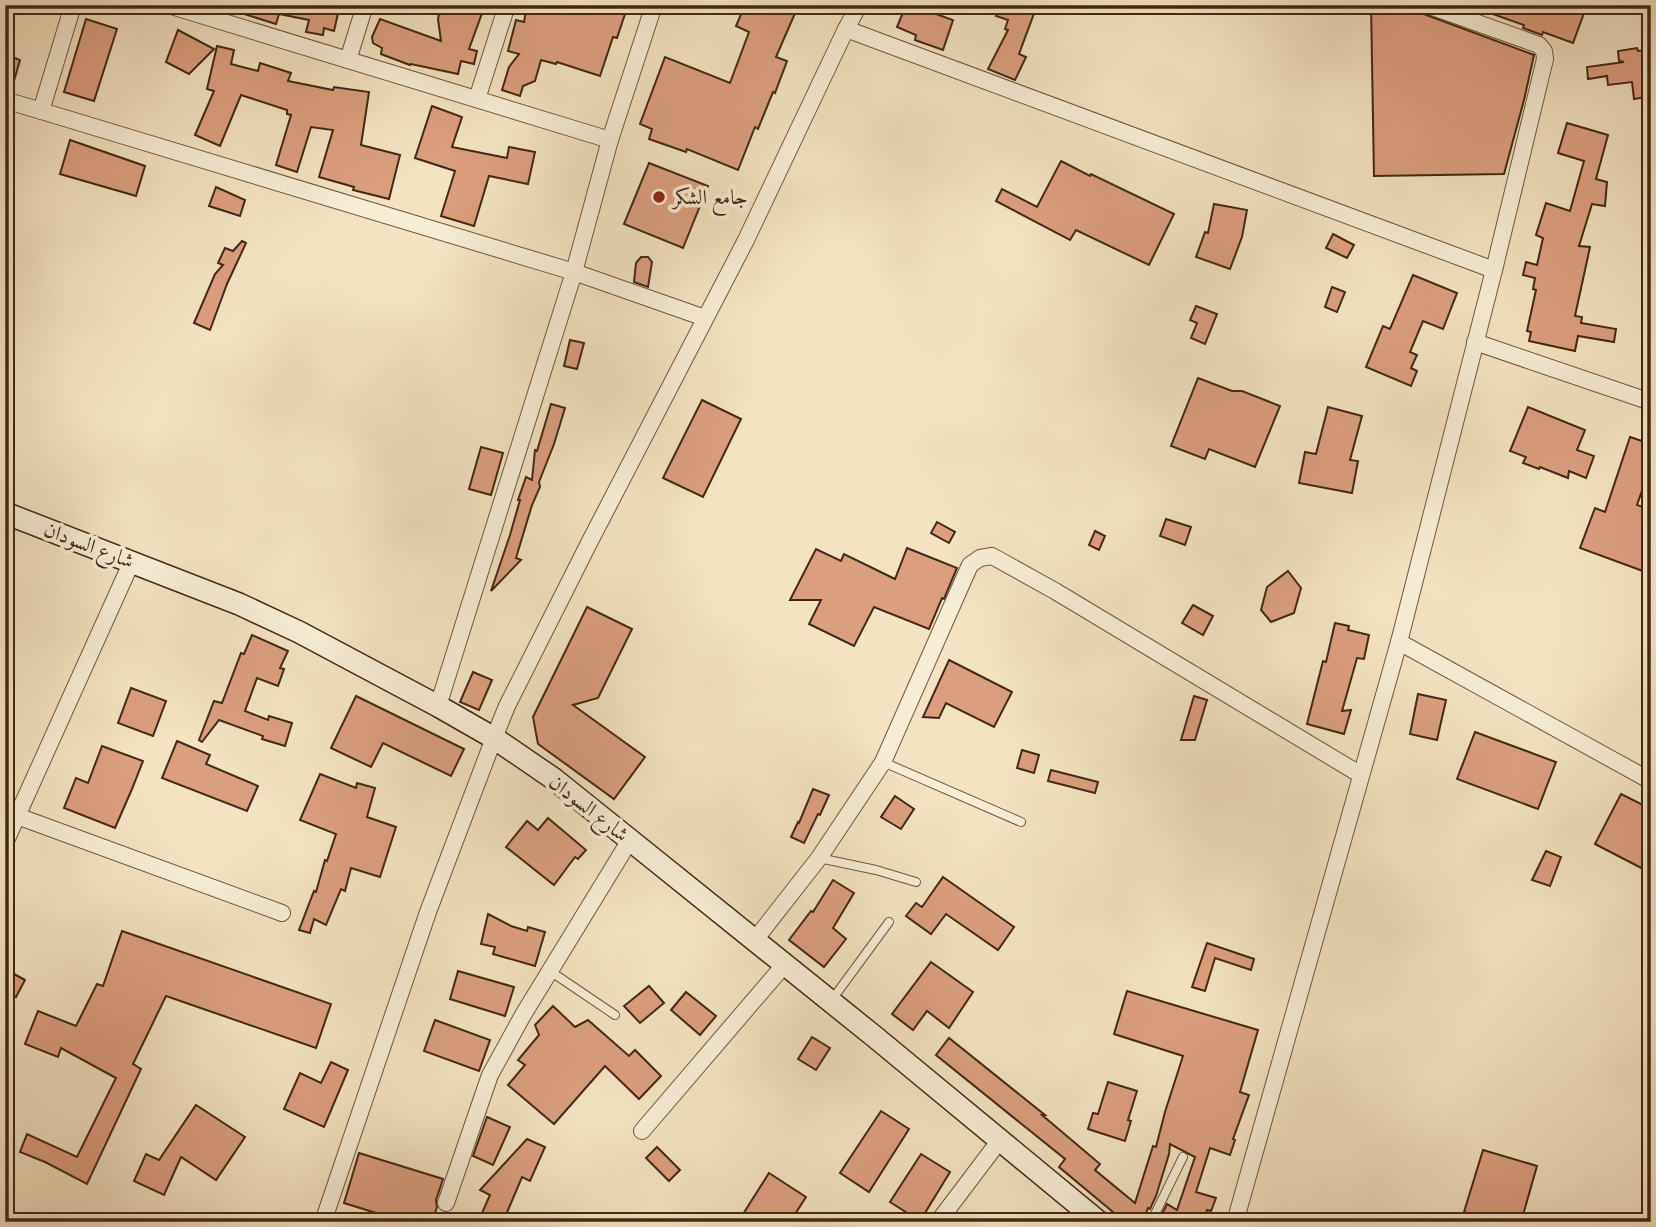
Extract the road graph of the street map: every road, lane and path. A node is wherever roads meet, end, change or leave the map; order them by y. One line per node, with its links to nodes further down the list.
1 (73, 5): 13 (street)
2 (168, 5): 8 (street)
3 (365, 5): 10 (street)
4 (507, 5): 11 (street)
5 (654, 5): 14 (street)
6 (859, 5): 9 (street)
7 (1427, 5): 15 (street)
8 (214, 13): 10 (street)
9 (846, 29): 15 (street); 17 (street)
10 (348, 60): 11 (street)
11 (477, 99): 14 (street)
12 (5, 100): 13 (street)
13 (41, 111): 16 (street)
14 (610, 140): 16 (street)
15 (1494, 270): 18 (street)
16 (574, 272): 17 (street); 23 (street)
17 (705, 318): 24 (street)
18 (1475, 342): 19 (street); 22 (street)
19 (1651, 402)
20 (5, 513): 21 (main road, شارع السودان)
21 (132, 561): 23 (main road, شارع السودان); 28 (street)
22 (1399, 642): 26 (street); 27 (street)
23 (438, 706): 24 (main road, شارع السودان)
24 (494, 738): 30 (main road, شارع السودان); 45 (street)
25 (883, 762): 26 (street); 29 (lane); 32 (street)
26 (1361, 775): 49 (street)
27 (1651, 781)
28 (18, 816): 31 (street); 34 (street)
29 (1021, 822)
30 (630, 840): 36 (main road, شارع السودان); 38 (street)
31 (5, 843)
32 (819, 858): 33 (lane); 36 (street)
33 (916, 882)
34 (282, 913)
35 (889, 922): 39 (lane)
36 (754, 940): 37 (main road, شارع السودان)
37 (785, 964): 39 (main road, شارع السودان); 41 (street)
38 (550, 971): 40 (lane); 44 (street)
39 (831, 1001): 42 (main road, شارع السودان)
40 (615, 1015)
41 (642, 1131)
42 (1000, 1140): 46 (street); 47 (main road, شارع السودان)
43 (1183, 1157): 48 (lane)
44 (446, 1203)
45 (323, 1222)
46 (937, 1222)
47 (1099, 1222)
48 (1151, 1222)
49 (1235, 1222)

